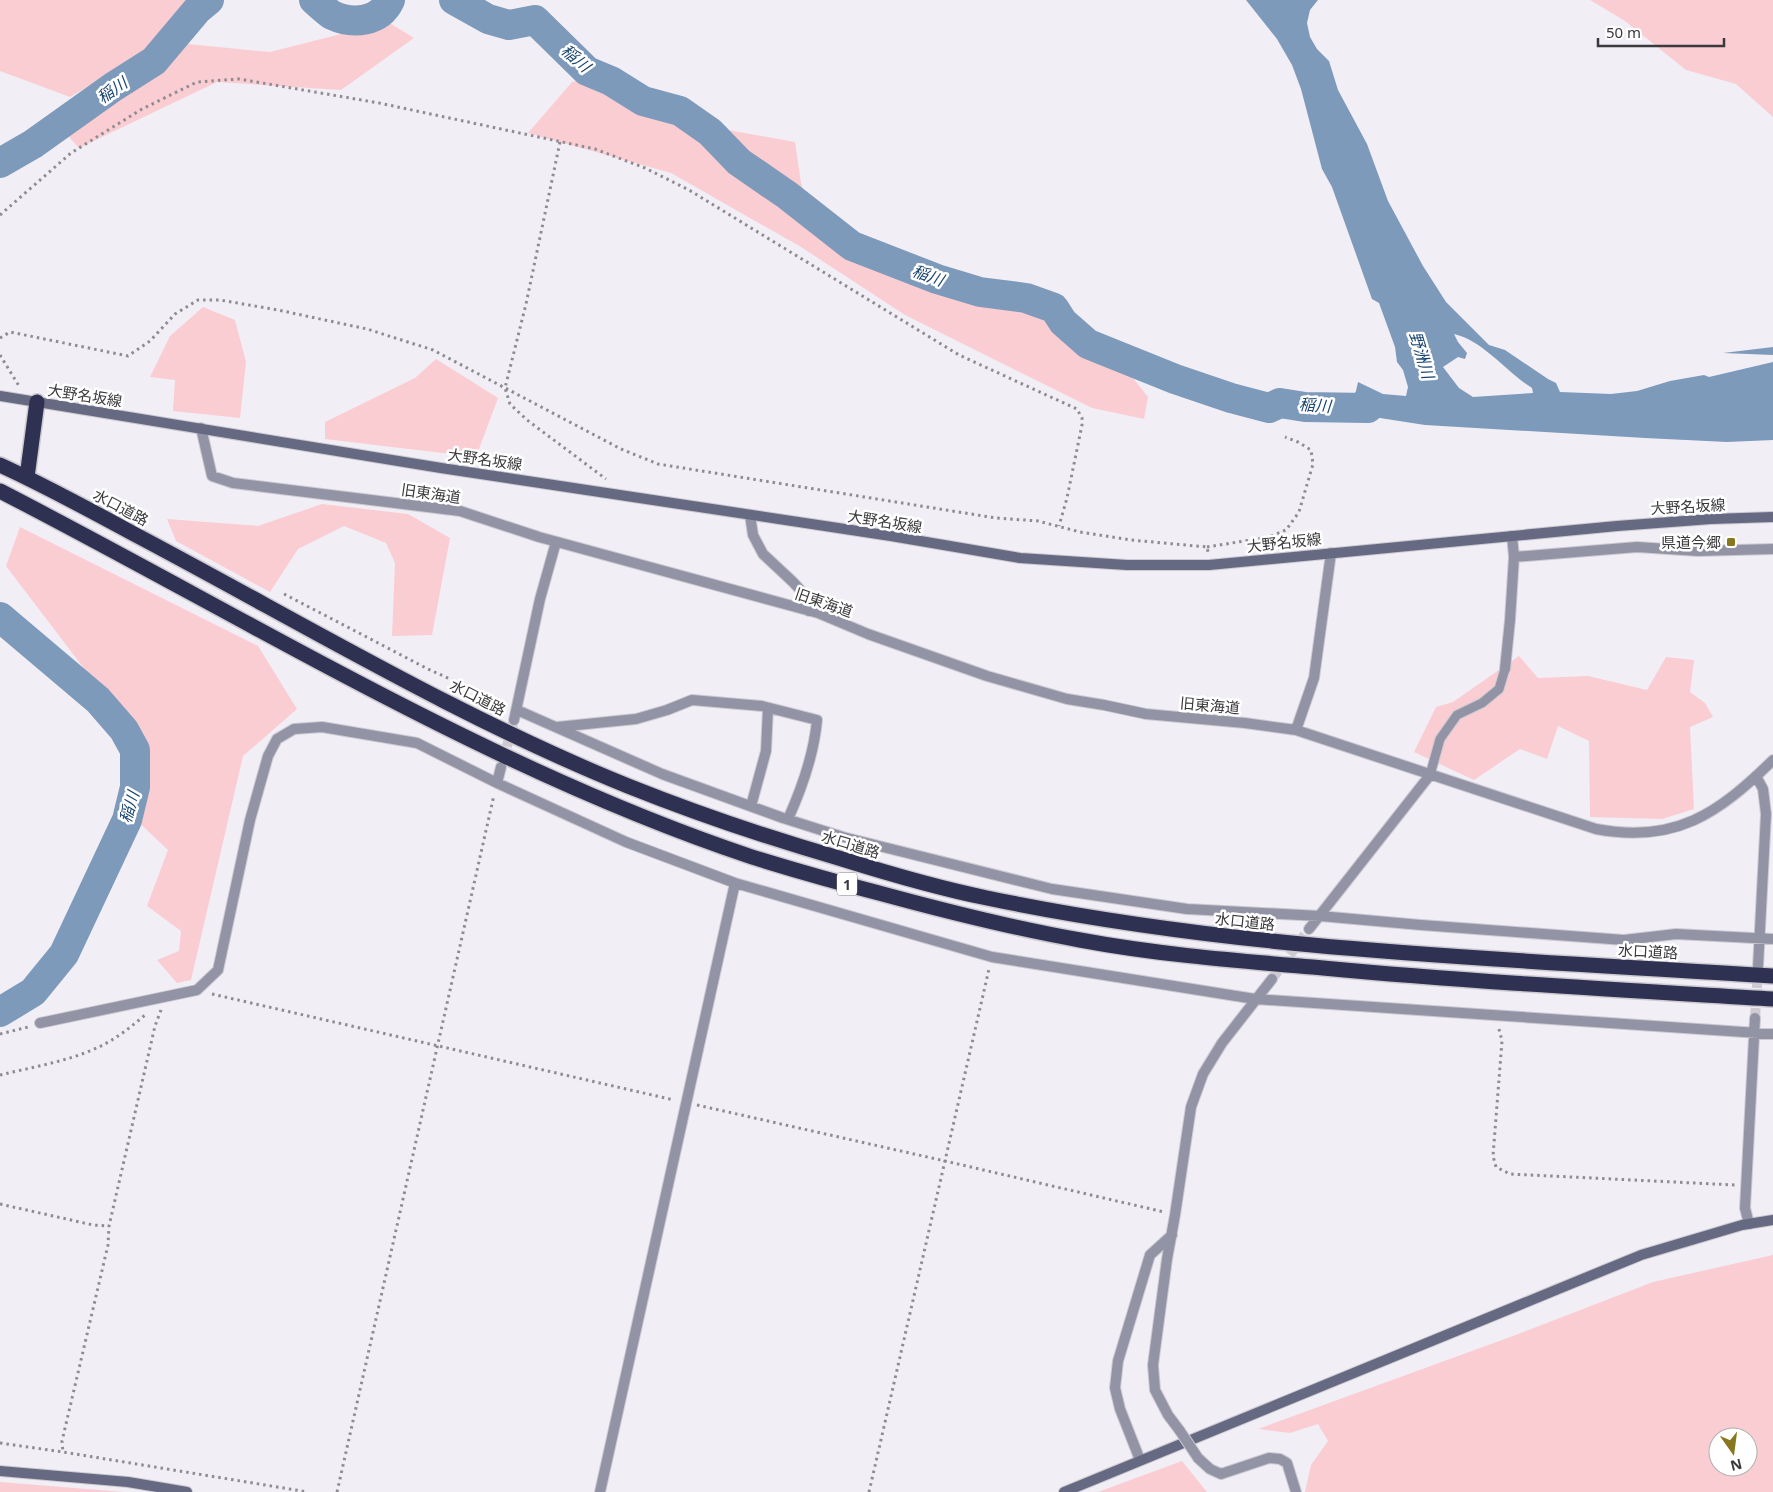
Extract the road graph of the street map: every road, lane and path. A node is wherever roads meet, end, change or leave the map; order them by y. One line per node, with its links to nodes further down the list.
1 (560, 142): 2 (path); 5 (path); 16 (path)
2 (0, 215)
3 (0, 338): 5 (path)
4 (0, 355): 7 (path)
5 (505, 388): 13 (path); 16 (path)
6 (0, 396): 7 (main road, 大野名坂線)
7 (37, 402): 8 (main road, 大野名坂線); 11 (highway)
8 (201, 428): 13 (main road, 大野名坂線); 18 (street, 旧東海道)
9 (1284, 437): 19 (path)
10 (0, 465): 11 (highway, 水口道路 / 1)
11 (27, 477): 45 (highway, 水口道路 / 1)
12 (0, 491): 50 (highway, 1)
13 (626, 495): 14 (main road, 大野名坂線)
14 (750, 515): 23 (main road, 大野名坂線); 25 (street)
15 (1773, 517): 17 (main road, 大野名坂線)
16 (1059, 526): 19 (path)
17 (1512, 536): 21 (main road, 大野名坂線); 22 (street)
18 (556, 542): 25 (street, 旧東海道); 28 (street)
19 (1206, 547): 23 (path)
20 (1773, 549): 22 (street)
21 (1331, 553): 23 (main road, 大野名坂線); 30 (street)
22 (1514, 558): 26 (street)
23 (1209, 565)
24 (284, 594): 28 (path)
25 (809, 611): 30 (street, 旧東海道)
26 (1505, 669): 33 (lane)
27 (768, 708): 29 (street); 36 (street); 37 (street)
28 (516, 715): 29 (street)
29 (556, 727): 36 (street)
30 (1296, 730): 33 (street, 旧東海道)
31 (1773, 760): 34 (street, 旧東海道)
32 (501, 767): 35 (street)
33 (1430, 775): 34 (street, 旧東海道); 39 (street)
34 (1756, 776): 41 (street)
35 (497, 783): 38 (street); 47 (street); 57 (path)
36 (751, 806): 37 (street)
37 (788, 819): 39 (street)
38 (735, 883): 43 (street); 59 (street)
39 (1320, 916): 40 (street); 41 (street)
40 (1309, 929)
41 (1759, 939): 42 (street); 44 (street)
42 (1773, 940)
43 (992, 957): 49 (street); 60 (path)
44 (1758, 967)
45 (1773, 976)
46 (1272, 979): 49 (street)
47 (197, 990): 48 (street); 57 (path)
48 (167, 997): 53 (street); 58 (path); 66 (path)
49 (1255, 999): 51 (street); 63 (street)
50 (1773, 999)
51 (1495, 1016): 54 (street); 61 (path)
52 (1755, 1018): 54 (street)
53 (40, 1024): 55 (path)
54 (1754, 1032): 56 (street); 61 (street)
55 (0, 1034)
56 (1773, 1034)
57 (438, 1046): 59 (path); 74 (path)
58 (0, 1076)
59 (686, 1103): 60 (path); 75 (street)
60 (945, 1161): 63 (path); 76 (path)
61 (1746, 1186): 65 (street)
62 (0, 1204): 66 (path)
63 (1175, 1215): 67 (street)
64 (1773, 1220): 65 (main road)
65 (1749, 1224): 70 (main road)
66 (109, 1226): 69 (path)
67 (1172, 1235): 70 (street); 78 (street, bridge)
68 (0, 1443): 69 (path)
69 (63, 1452): 73 (path)
70 (1140, 1460): 77 (main road)
71 (0, 1471): 72 (main road)
72 (188, 1492)
73 (308, 1492)
74 (337, 1492)
75 (600, 1492)
76 (869, 1492)
77 (1064, 1492)
78 (1296, 1492)

